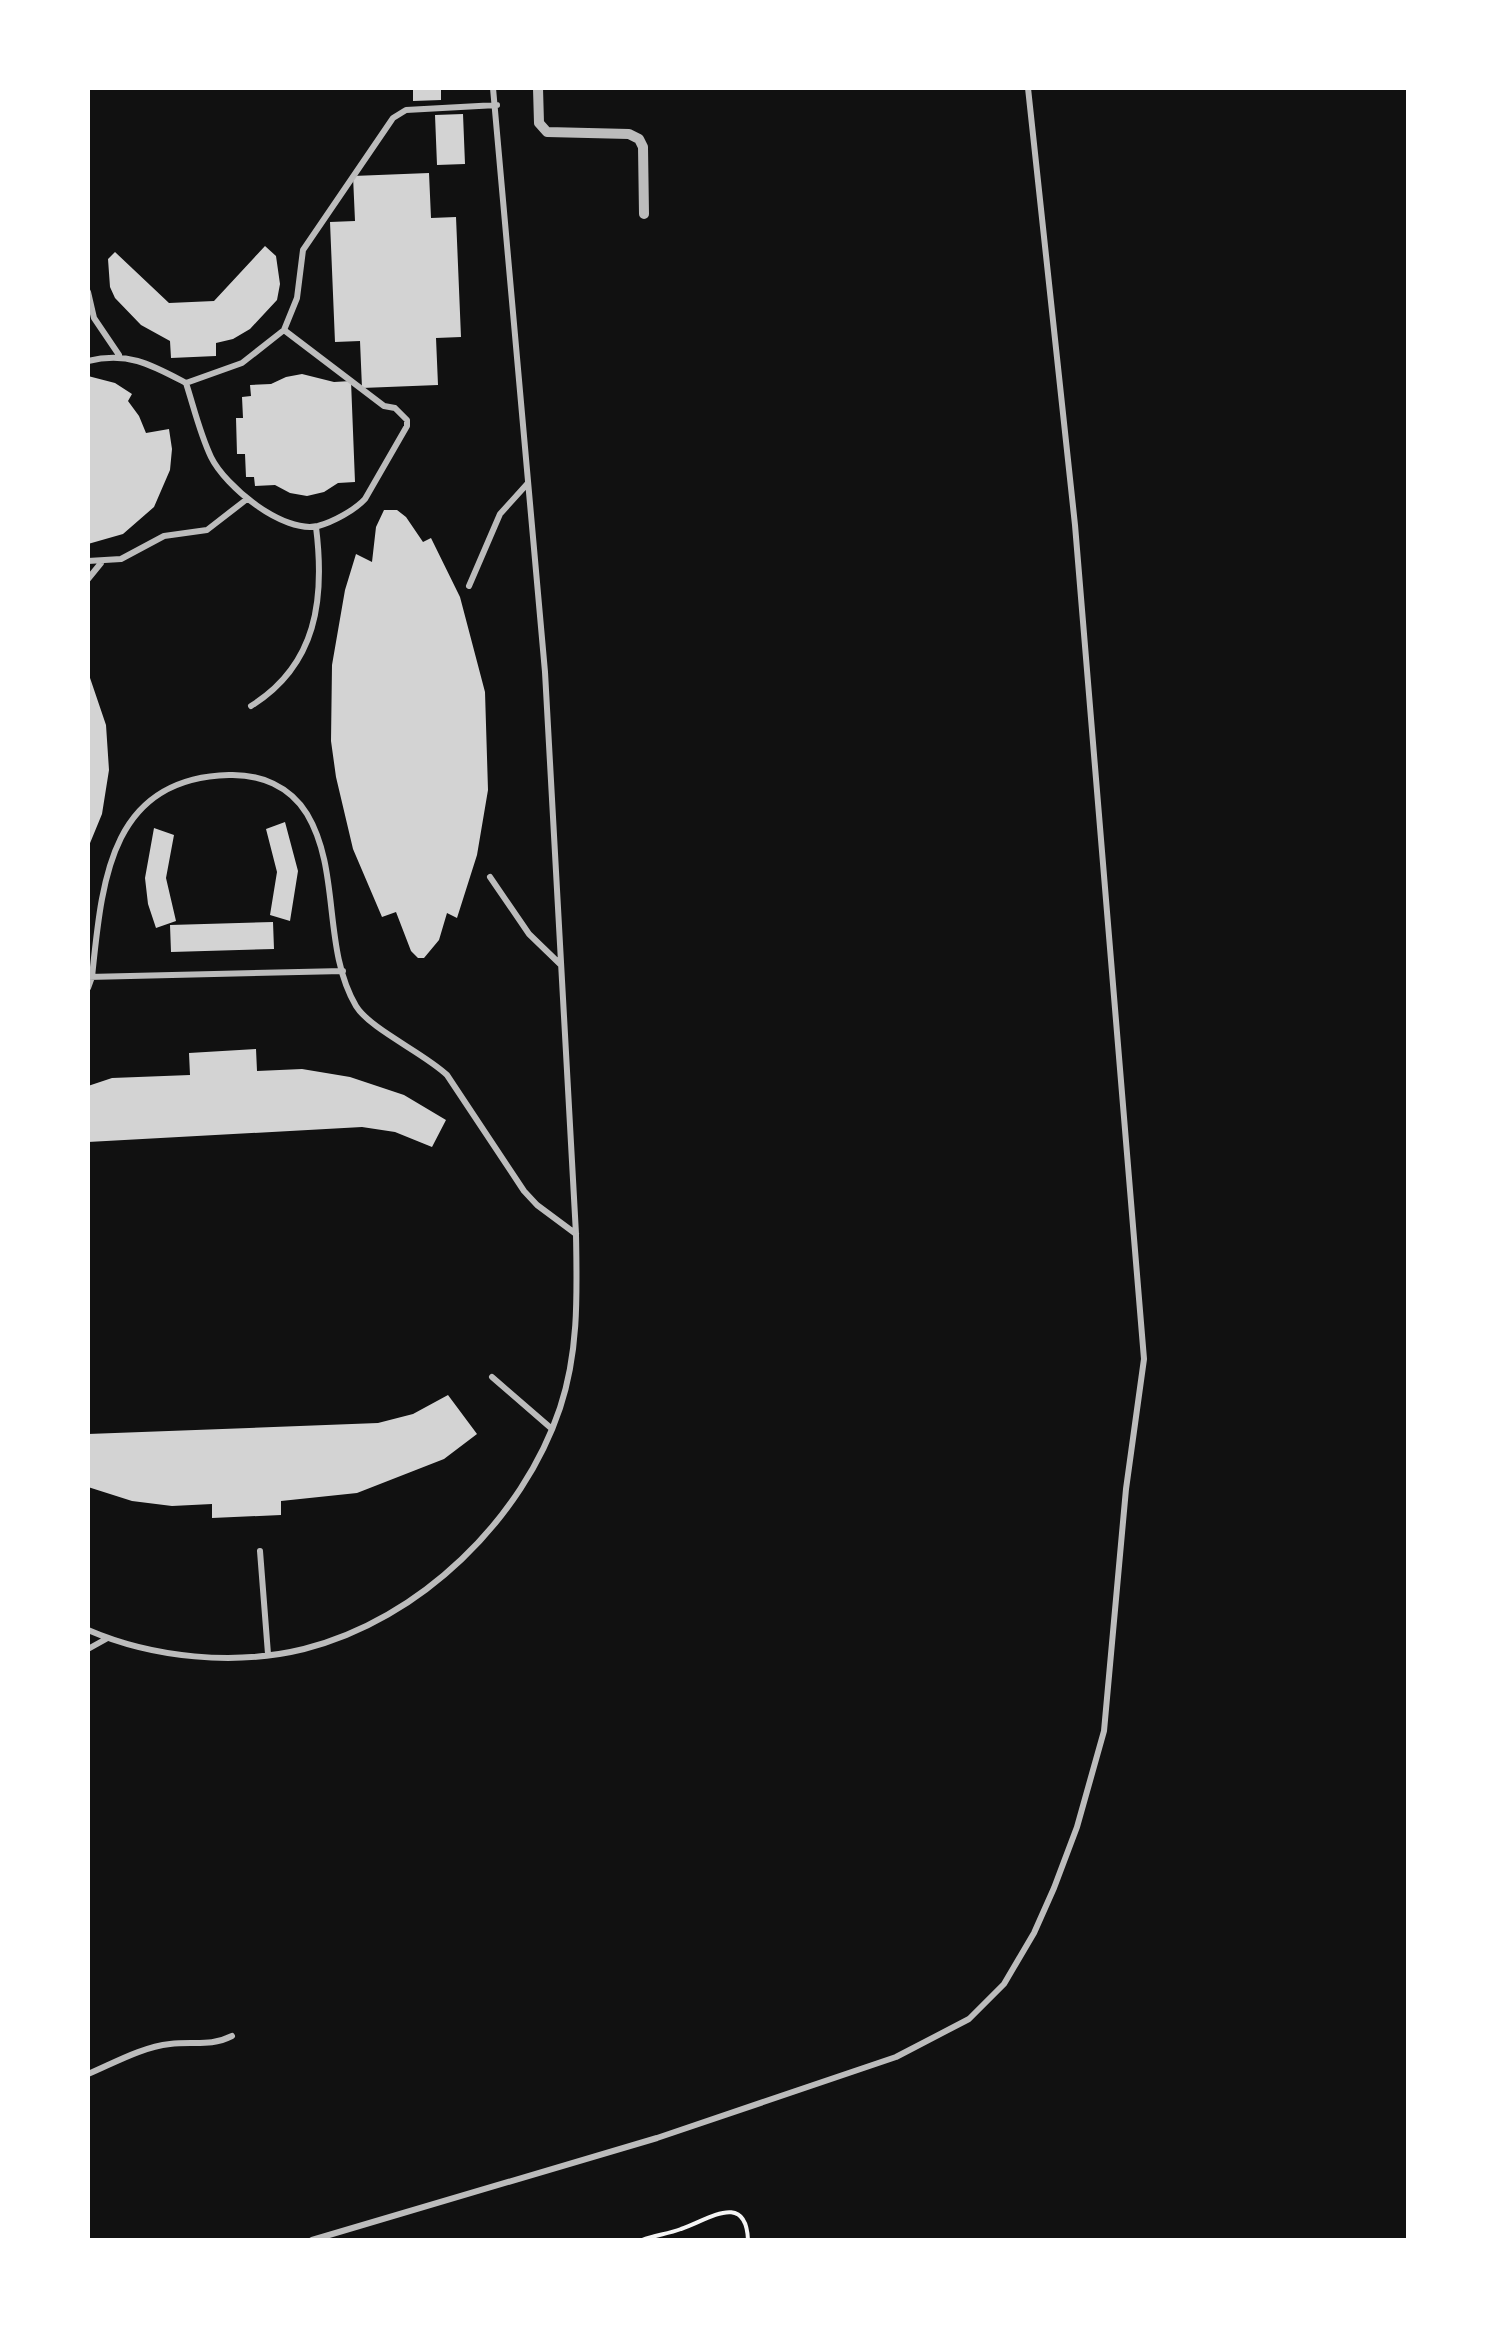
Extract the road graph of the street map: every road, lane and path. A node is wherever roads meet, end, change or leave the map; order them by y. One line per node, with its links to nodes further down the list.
1 (493, 88): 4 (lane)
2 (538, 88): 5 (street)
3 (1028, 88): 34 (lane)
4 (497, 104): 7 (lane); 11 (lane)
5 (644, 214)
6 (88, 292): 8 (lane)
7 (284, 330): 10 (lane); 13 (lane)
8 (120, 356): 9 (lane); 10 (lane)
9 (88, 361)
10 (186, 384): 12 (lane)
11 (529, 482): 17 (lane); 20 (lane)
12 (247, 499): 13 (lane); 15 (lane)
13 (316, 527): 18 (lane)
14 (88, 561): 15 (lane)
15 (102, 562): 16 (lane)
16 (88, 579)
17 (469, 586)
18 (251, 706)
19 (490, 877): 20 (lane)
20 (561, 965): 24 (lane)
21 (343, 971): 22 (lane); 22 (lane); 24 (lane)
22 (90, 977): 23 (lane)
23 (88, 988)
24 (576, 1234): 26 (lane)
25 (492, 1377): 26 (lane)
26 (552, 1429): 31 (lane)
27 (260, 1551): 31 (lane)
28 (88, 1630): 29 (lane)
29 (107, 1638): 30 (lane); 31 (lane)
30 (88, 1649)
31 (268, 1654)
32 (232, 2036): 33 (lane)
33 (88, 2074)
34 (312, 2240)
35 (642, 2240): 36 (path)
36 (748, 2240)

